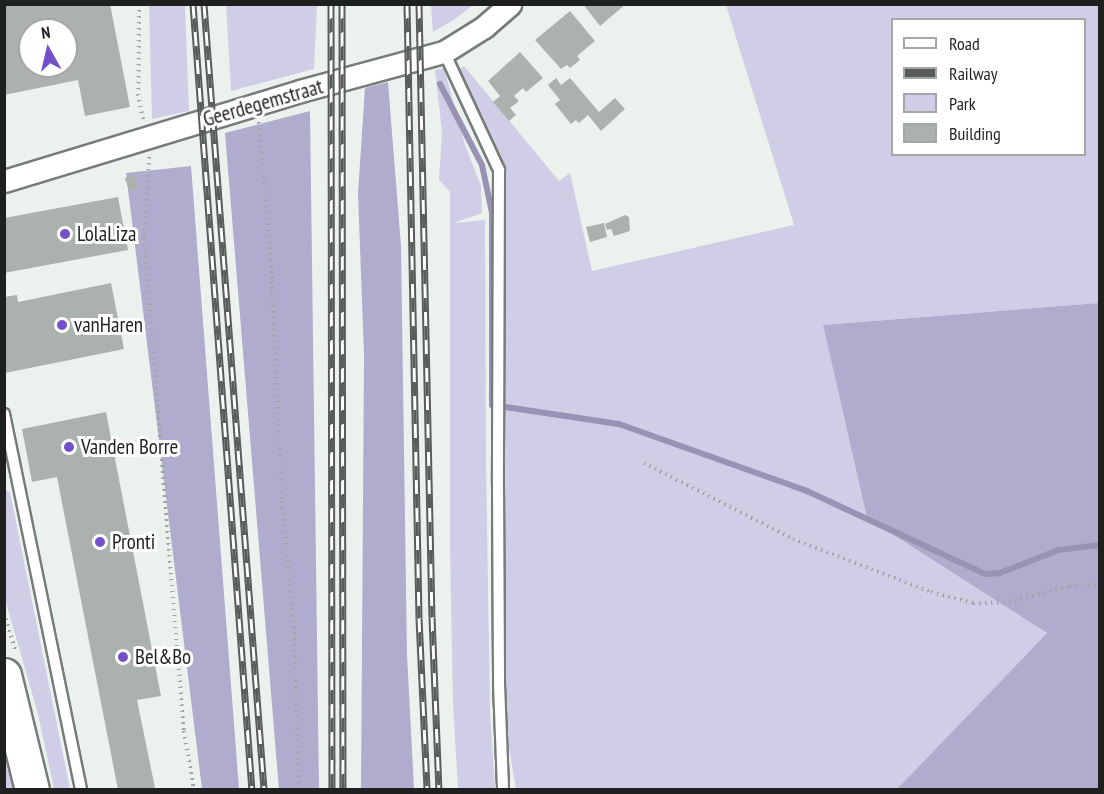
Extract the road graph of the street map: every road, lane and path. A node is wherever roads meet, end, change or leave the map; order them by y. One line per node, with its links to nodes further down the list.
1 (139, 4): 5 (path)
2 (510, 4): 3 (street, Geerdegemstraat)
3 (444, 52): 4 (street, Geerdegemstraat); 16 (lane)
4 (258, 104): 5 (street, Geerdegemstraat); 15 (path)
5 (147, 137): 6 (street, Geerdegemstraat); 14 (path)
6 (4, 182)
7 (4, 414): 9 (lane)
8 (644, 463): 10 (path)
9 (10, 475): 13 (lane)
10 (1100, 584)
11 (4, 675): 12 (main road)
12 (32, 789)
13 (81, 789)
14 (194, 789)
15 (299, 789)
16 (503, 789)

